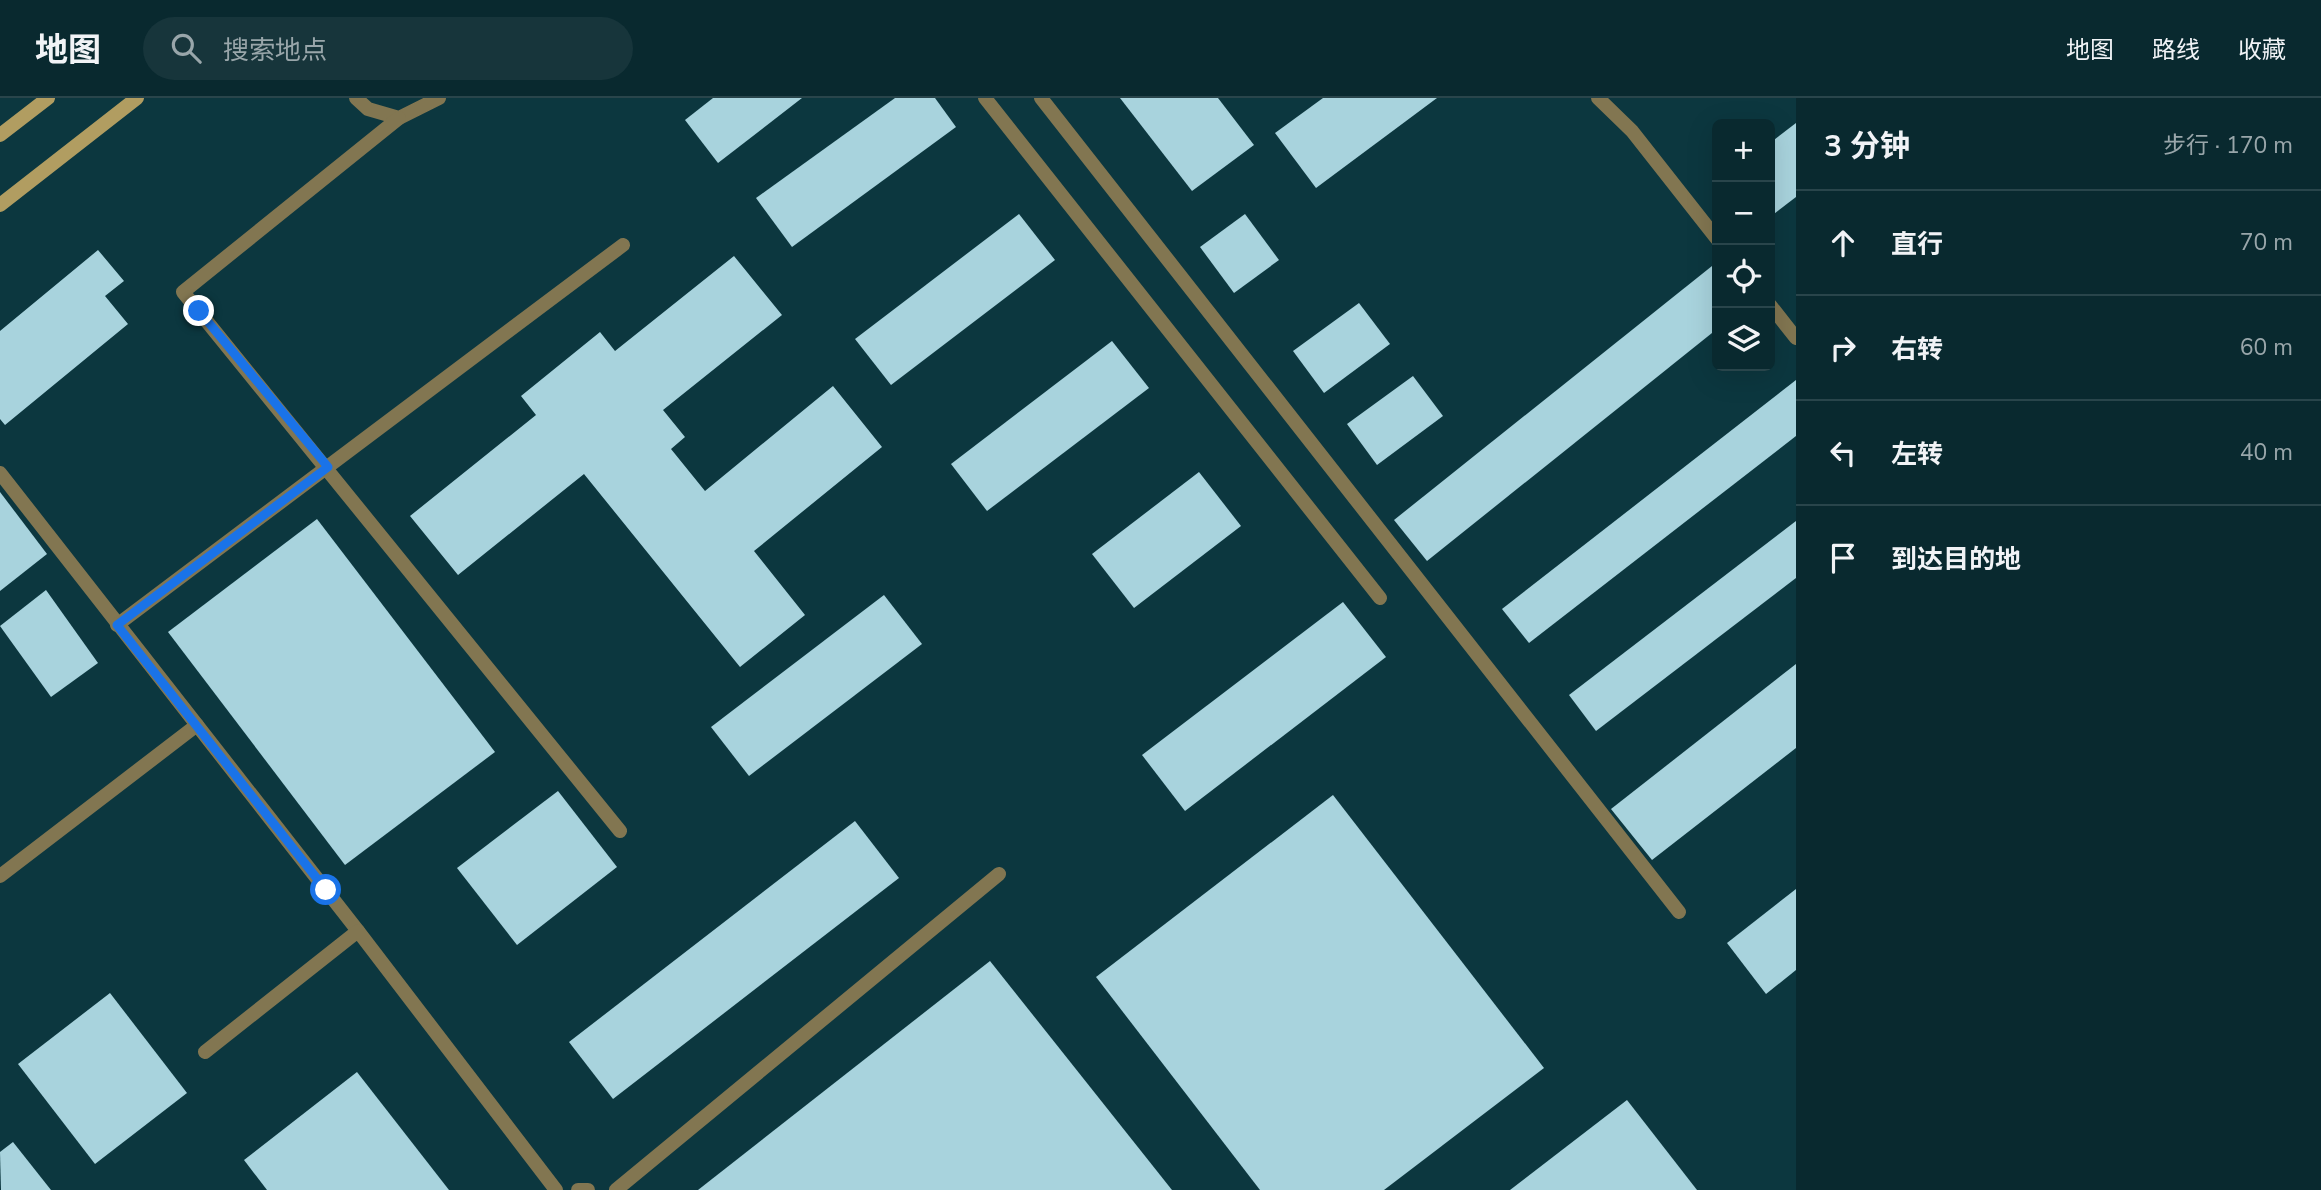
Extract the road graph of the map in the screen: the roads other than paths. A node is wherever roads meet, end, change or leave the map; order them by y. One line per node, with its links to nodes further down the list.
1 (47, 98): 9 (main road)
2 (137, 98): 10 (main road)
3 (356, 98): 8 (street)
4 (439, 98): 8 (street)
5 (985, 98): 17 (street)
6 (1041, 98): 23 (street)
7 (1598, 98): 11 (street)
8 (399, 118): 15 (street)
9 (0, 135)
10 (0, 205)
11 (1712, 233)
12 (623, 245): 15 (street)
13 (1772, 308): 14 (street)
14 (1796, 338)
15 (328, 467): 18 (street); 20 (street)
16 (0, 473): 18 (street)
17 (1380, 598)
18 (117, 625): 19 (street)
19 (197, 725): 22 (street); 24 (street)
20 (620, 831)
21 (999, 874): 29 (street)
22 (0, 876)
23 (1679, 912)
24 (358, 931): 25 (street); 26 (street)
25 (205, 1052)
26 (556, 1190)
27 (578, 1190): 28 (street)
28 (588, 1190)
29 (616, 1190)

